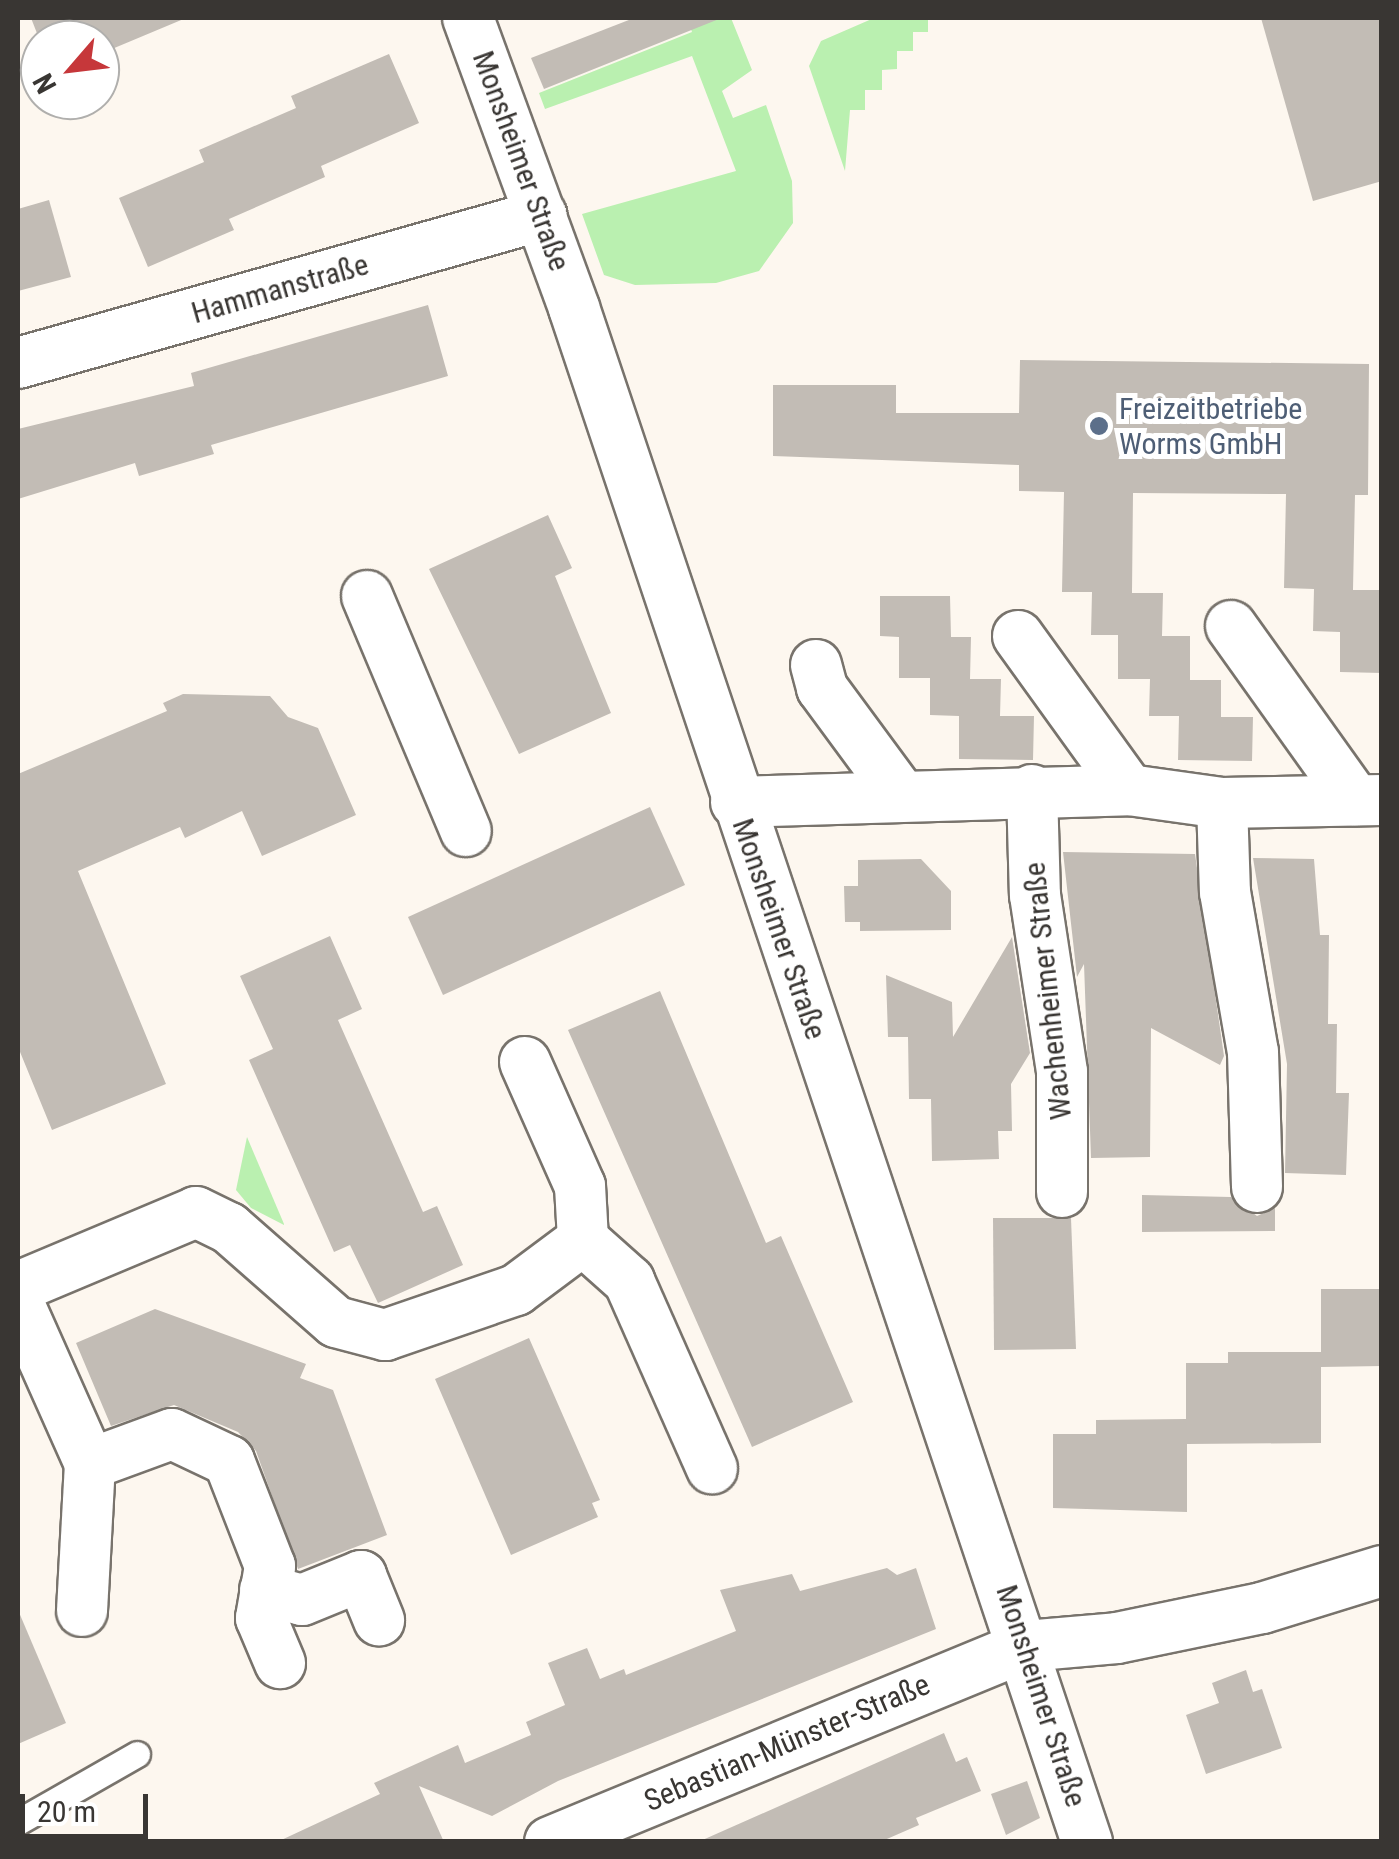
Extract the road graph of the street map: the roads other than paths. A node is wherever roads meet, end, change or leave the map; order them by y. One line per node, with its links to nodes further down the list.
1 (468, 18): 2 (street, Monsheimer Straße)
2 (542, 215): 3 (street, Hammanstraße); 12 (street, Monsheimer Straße)
3 (18, 363)
4 (367, 596): 14 (street)
5 (1232, 626): 11 (street)
6 (1018, 636): 9 (street)
7 (816, 665): 10 (street)
8 (1032, 790): 9 (street); 10 (street); 17 (street, Wachenheimer Straße)
9 (1129, 790): 13 (street)
10 (898, 791): 12 (street)
11 (1368, 800): 13 (street)
12 (736, 802): 27 (street, Monsheimer Straße)
13 (1222, 803): 16 (street)
14 (466, 831)
15 (525, 1062): 18 (street)
16 (1257, 1187)
17 (1062, 1192)
18 (584, 1240): 19 (street); 22 (street)
19 (18, 1287)
20 (18, 1302): 21 (street)
21 (90, 1464): 24 (street); 25 (street)
22 (712, 1468)
23 (1382, 1571): 27 (street)
24 (264, 1590): 26 (street); 28 (street)
25 (82, 1611)
26 (379, 1620)
27 (1026, 1646): 31 (street, Sebastian-Münster-Straße); 32 (street, Monsheimer Straße)
28 (280, 1663)
29 (138, 1754): 30 (lane)
30 (18, 1822)
31 (550, 1842)
32 (1088, 1842)

